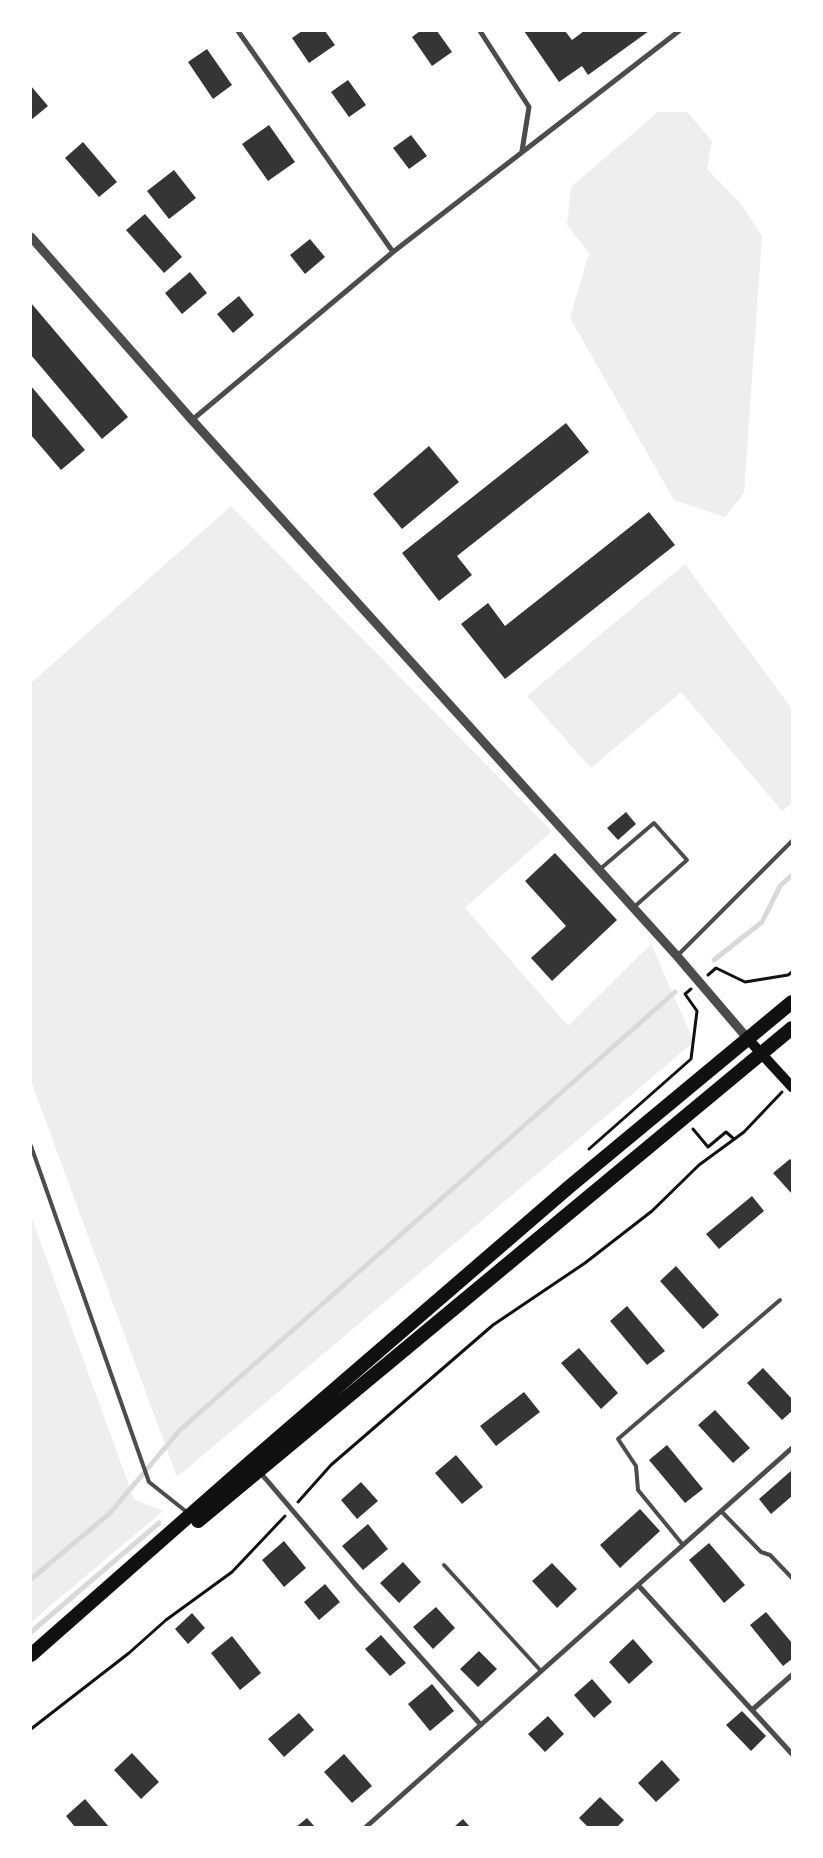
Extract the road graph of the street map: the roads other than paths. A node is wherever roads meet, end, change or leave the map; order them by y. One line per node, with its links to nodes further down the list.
1 (238, 31): 6 (street)
2 (480, 31): 4 (street)
3 (679, 31): 4 (street)
4 (522, 151): 6 (street)
5 (31, 237): 7 (street)
6 (393, 252): 7 (street)
7 (192, 420): 9 (street)
8 (792, 841): 11 (lane)
9 (599, 870): 10 (street); 10 (lane)
10 (633, 908): 11 (street)
11 (677, 956): 14 (street)
12 (792, 1002): 14 (highway)
13 (792, 1028): 15 (highway)
14 (748, 1039): 15 (main road); 22 (highway)
15 (762, 1054): 16 (main road); 20 (highway)
16 (790, 1085)
17 (31, 1146): 22 (lane)
18 (780, 1300): 23 (lane)
19 (792, 1448): 21 (street)
20 (259, 1471): 22 (highway); 32 (street)
21 (721, 1511): 23 (street); 25 (lane)
22 (194, 1519): 27 (highway); 28 (highway)
23 (683, 1545): 26 (street)
24 (444, 1565): 29 (lane)
25 (792, 1578)
26 (638, 1586): 29 (street); 31 (street)
27 (31, 1655)
28 (31, 1665)
29 (541, 1671): 32 (street)
30 (792, 1675): 31 (street)
31 (752, 1710): 33 (street)
32 (480, 1725): 34 (street)
33 (792, 1754)
34 (366, 1827)

